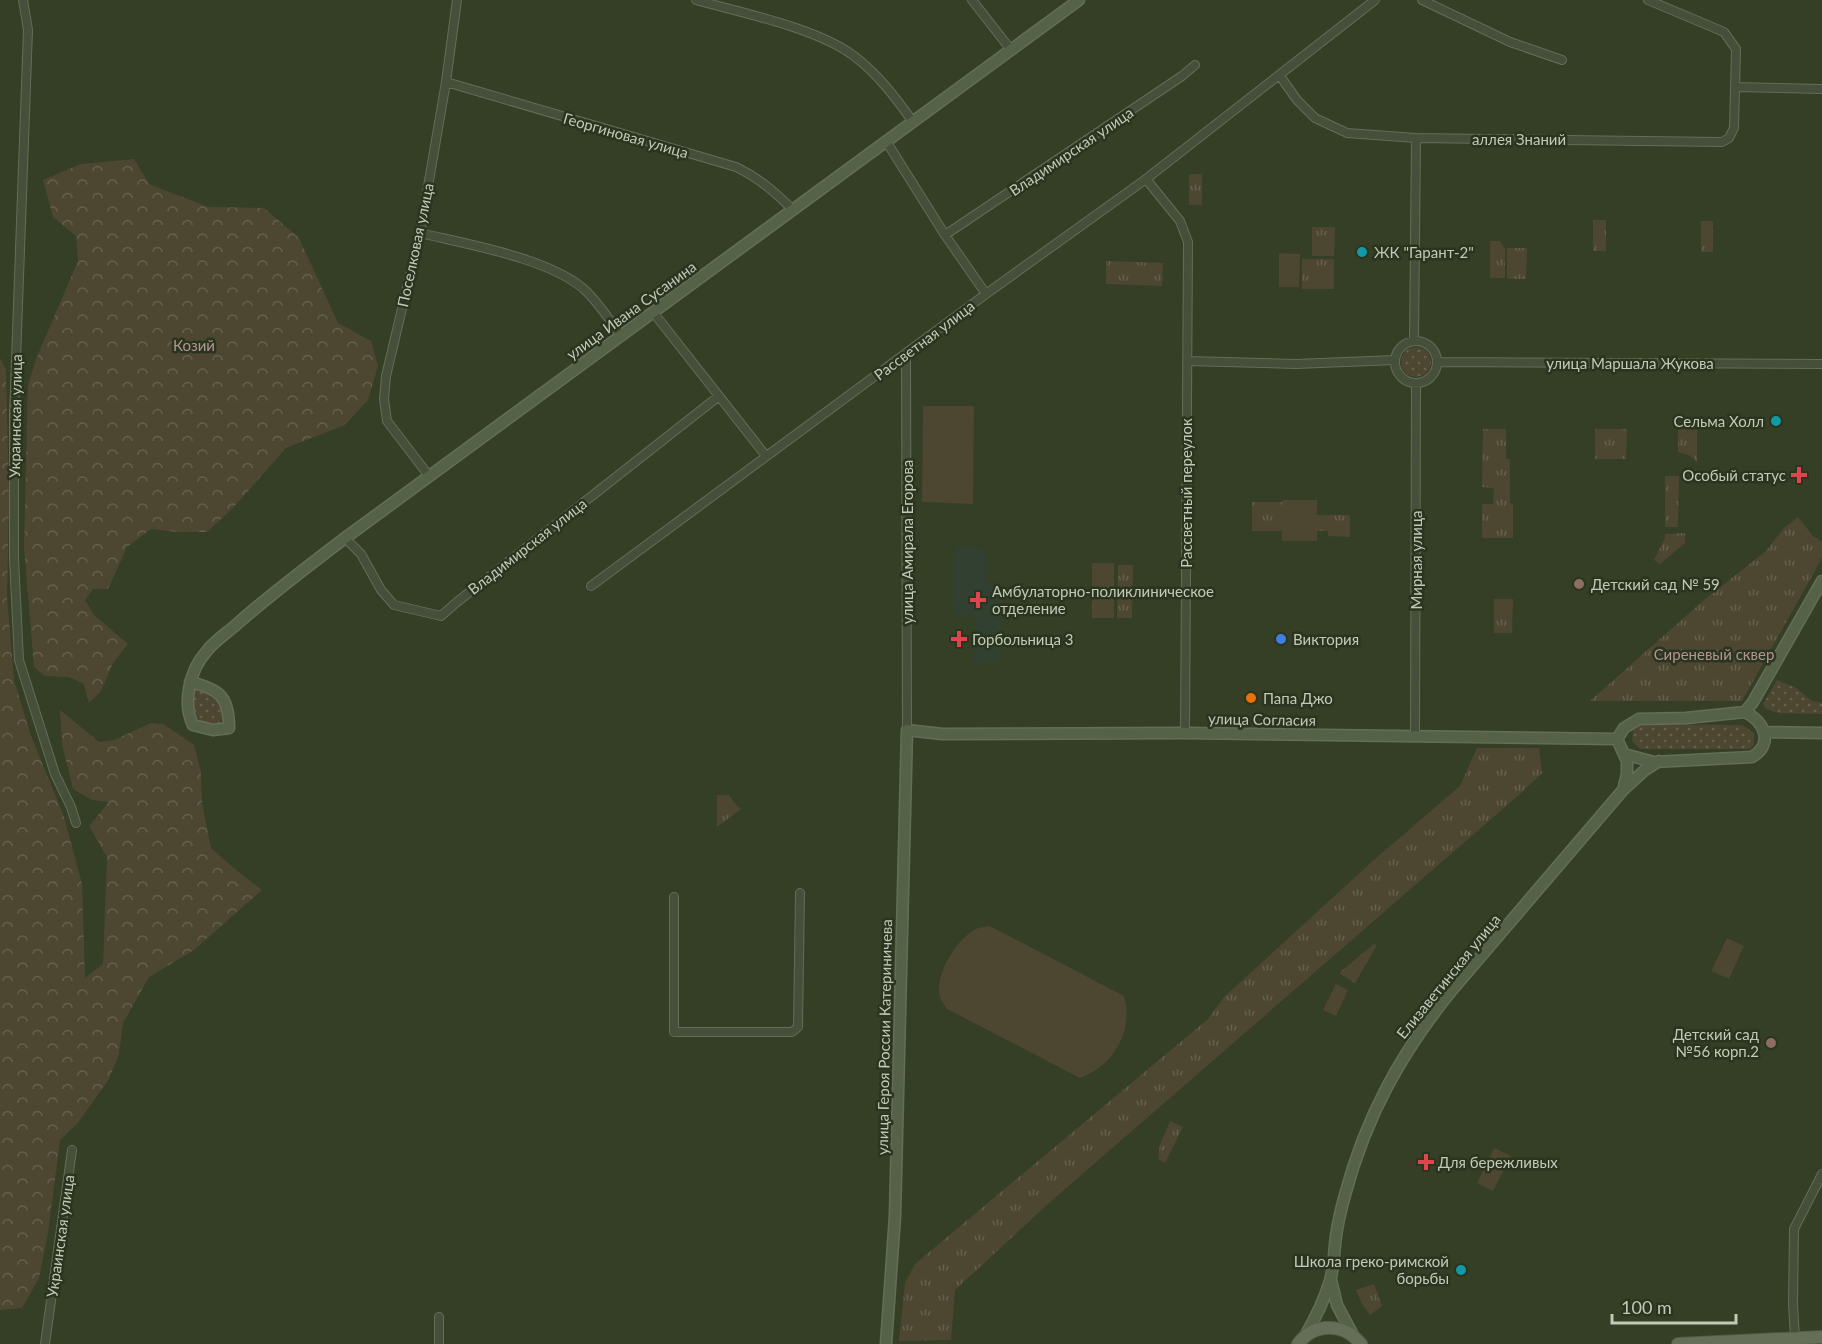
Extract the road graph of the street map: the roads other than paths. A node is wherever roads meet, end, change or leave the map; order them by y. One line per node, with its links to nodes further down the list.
1 (23, 0): 50 (street, Украинская улица)
2 (457, 0): 13 (street, Поселковая улица)
3 (696, 0): 16 (street)
4 (972, 0): 9 (street)
5 (1079, 0): 9 (street, улица Ивана Сусанина)
6 (1375, 0): 12 (street, Рассветная улица)
7 (1422, 0): 10 (street)
8 (1648, 0): 14 (street, аллея Знаний)
9 (1011, 50): 16 (street, улица Ивана Сусанина)
10 (1562, 60)
11 (1195, 65): 22 (street, Владимирская улица)
12 (1280, 76): 17 (street, аллея Знаний); 19 (street, Рассветная улица)
13 (446, 82): 20 (street, Георгиновая улица); 21 (street, Поселковая улица)
14 (1735, 87): 15 (street); 17 (street, аллея Знаний)
15 (1822, 89)
16 (913, 122): 18 (street, улица Ивана Сусанина)
17 (1416, 138): 26 (street)
18 (886, 141): 20 (street, улица Ивана Сусанина); 22 (street)
19 (1146, 179): 23 (street, Рассветная улица); 29 (street, Рассветный переулок)
20 (793, 210): 24 (street, улица Ивана Сусанина)
21 (420, 233): 25 (street); 35 (street, Поселковая улица)
22 (945, 235): 23 (street)
23 (986, 294): 27 (street, Рассветная улица)
24 (653, 312): 25 (street, улица Ивана Сусанина); 33 (street)
25 (621, 335): 35 (street, улица Ивана Сусанина)
26 (1414, 341): 28 (street); 30 (street)
27 (906, 353): 34 (street, Рассветная улица); 41 (street, улица Амирала Егорова)
28 (1395, 360): 29 (street); 32 (street)
29 (1187, 361): 43 (street, Рассветный переулок)
30 (1437, 362): 31 (street, улица Маршала Жукова); 32 (street)
31 (1822, 364)
32 (1416, 383): 45 (street, Мирная улица)
33 (719, 396): 34 (street); 36 (street, Владимирская улица)
34 (766, 456): 38 (street, Рассветная улица)
35 (429, 476): 36 (street, улица Ивана Сусанина)
36 (345, 538): 39 (street, улица Ивана Сусанина)
37 (1822, 581): 40 (street)
38 (591, 586)
39 (190, 682): 39 (street)
40 (1745, 712): 42 (street); 46 (street)
41 (907, 730): 43 (street, улица Согласия); 63 (street, улица Героя России Катериничева)
42 (1764, 732): 44 (street); 48 (street)
43 (1185, 733): 45 (street, улица Согласия)
44 (1822, 733)
45 (1415, 736): 46 (street, улица Согласия)
46 (1617, 739): 47 (street)
47 (1624, 754): 48 (street); 49 (street)
48 (1659, 761): 49 (street, Елизаветинская улица)
49 (1623, 790): 55 (street, Елизаветинская улица)
50 (76, 823)
51 (800, 893): 52 (street)
52 (674, 897)
53 (72, 1150): 61 (street, Украинская улица)
54 (1822, 1174): 58 (street)
55 (1331, 1279): 59 (street, Елизаветинская улица); 60 (street, Елизаветинская улица)
56 (439, 1317): 62 (street)
57 (1822, 1337): 58 (main road)
58 (1796, 1338): 64 (main road)
59 (1302, 1340): 60 (main road)
60 (1357, 1340)
61 (45, 1344)
62 (439, 1344)
63 (886, 1344)
64 (1678, 1344)

